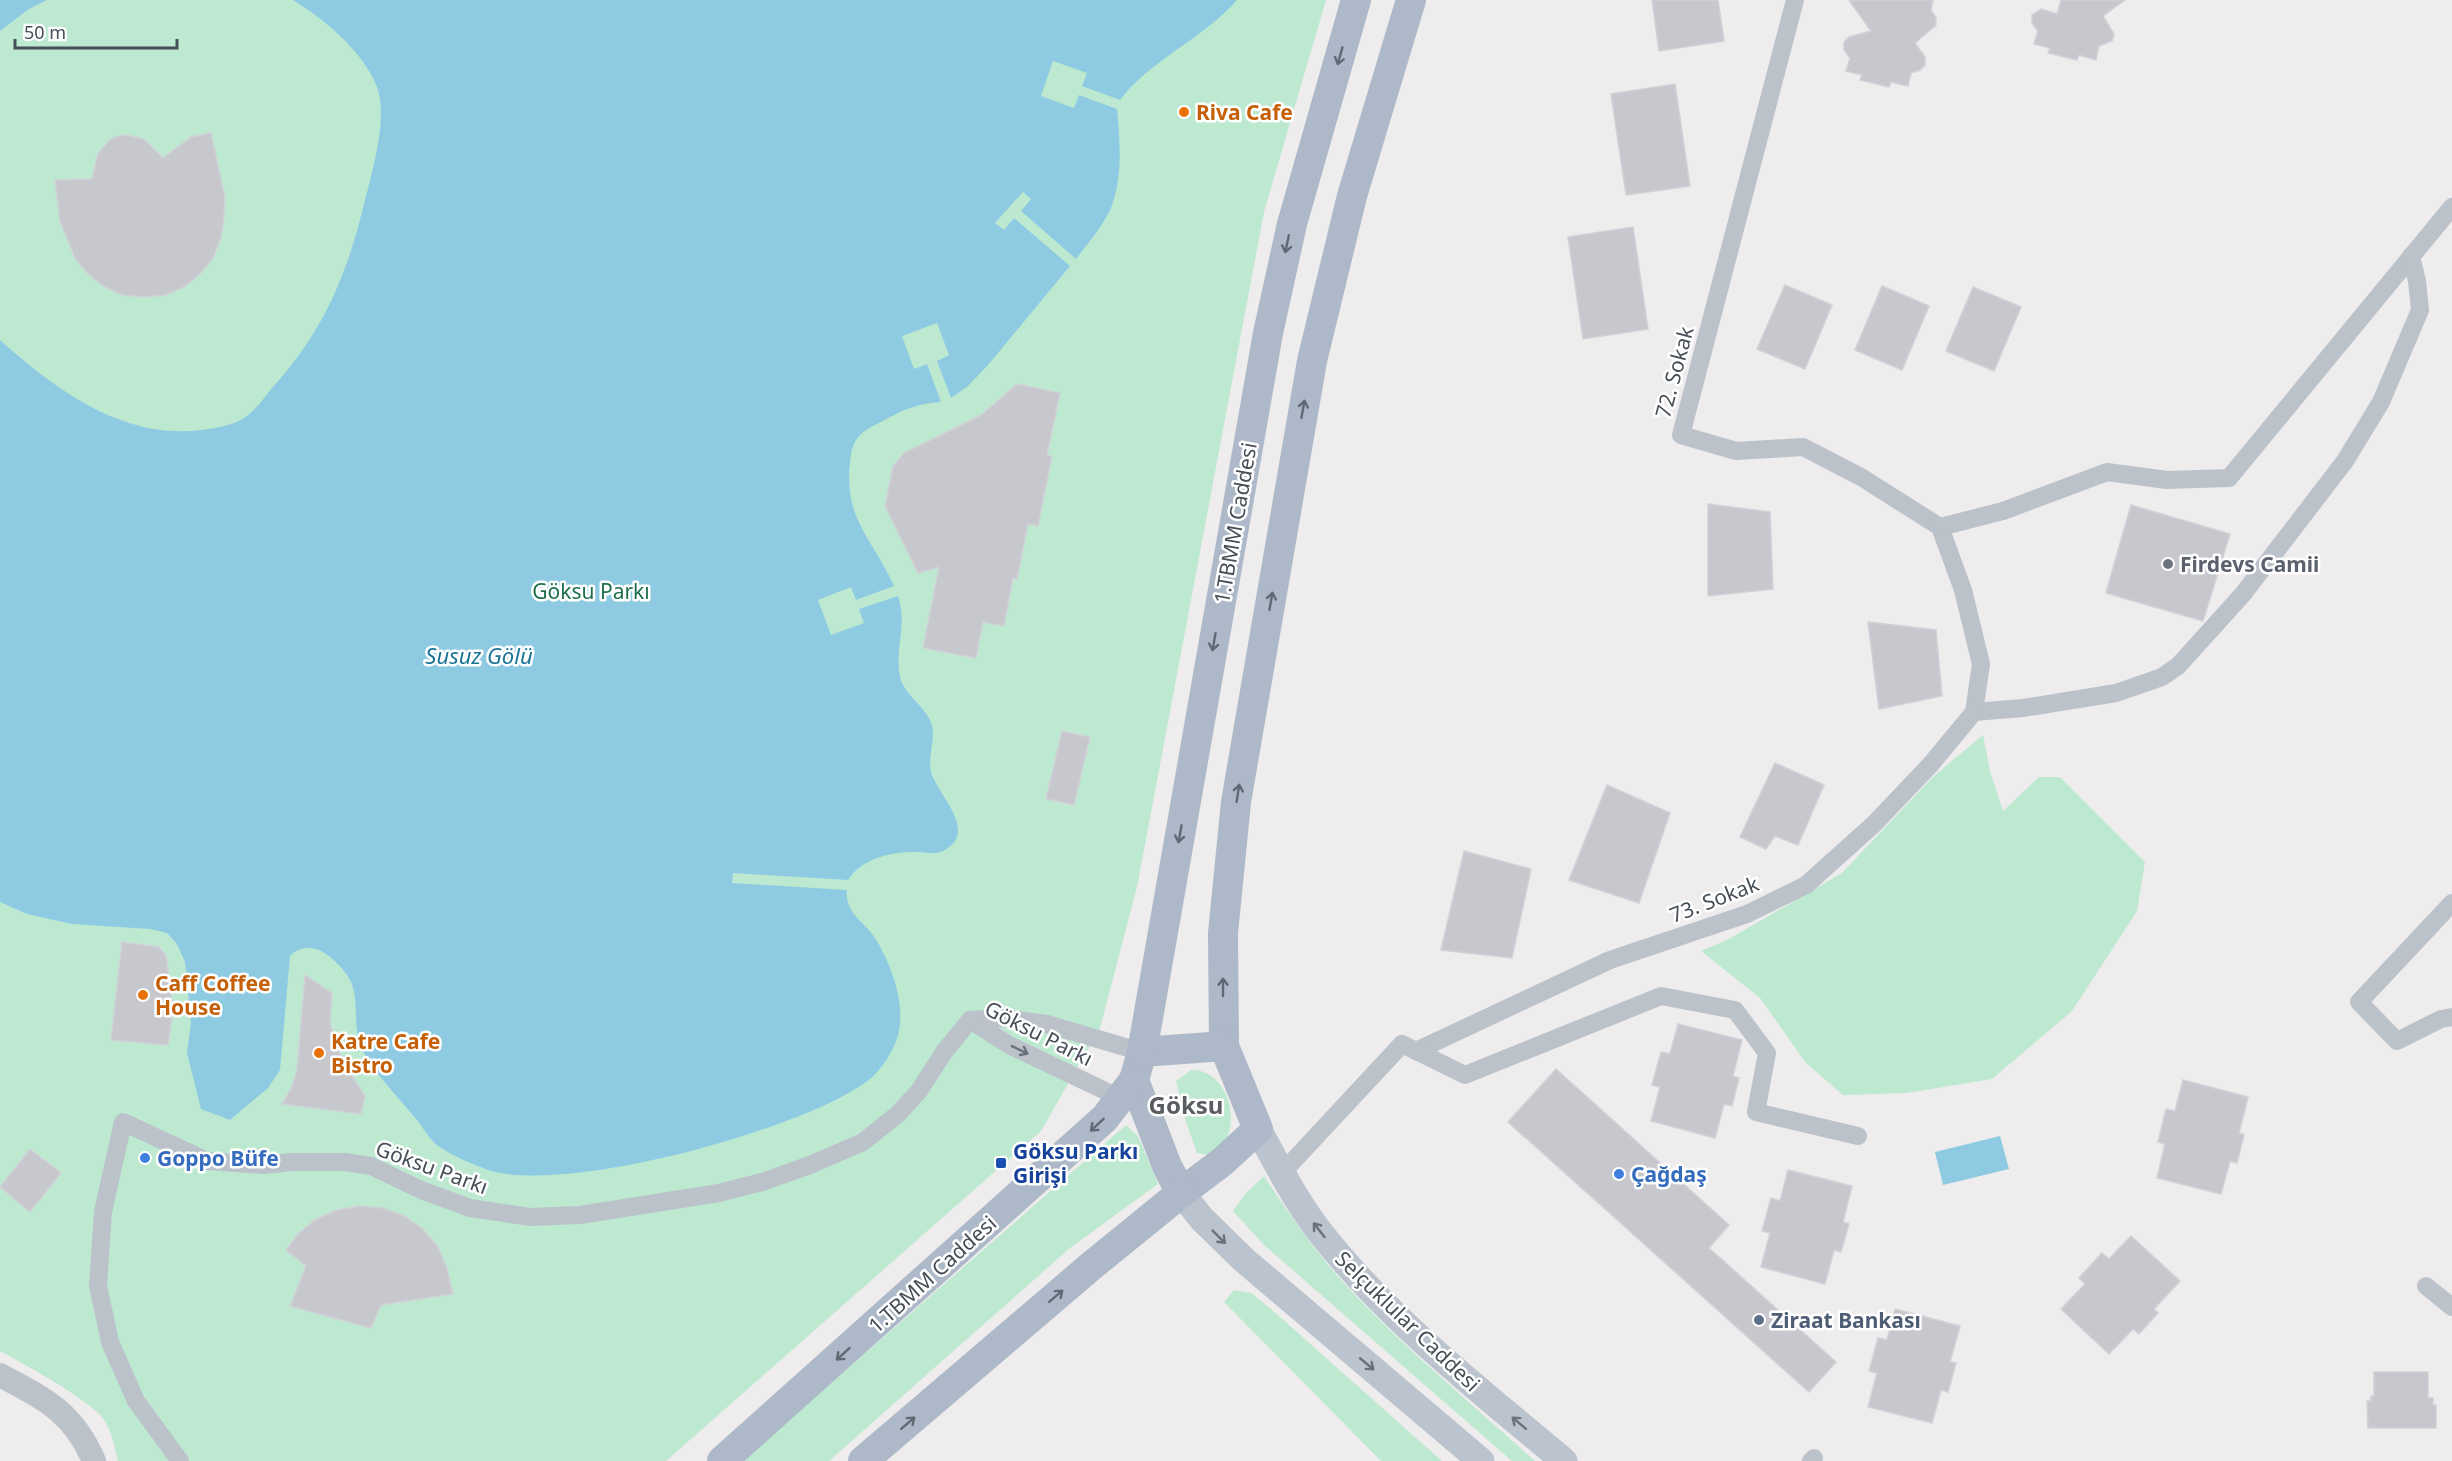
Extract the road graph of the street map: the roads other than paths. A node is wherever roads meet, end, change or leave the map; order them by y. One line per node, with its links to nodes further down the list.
1 (1356, 0): 13 (main road, 1.TBMM Caddesi, one-way to 13)
2 (1411, 0): 11 (main road, one-way to 2)
3 (1795, 0): 6 (street, 72. Sokak)
4 (2452, 207): 5 (street)
5 (2411, 256): 6 (street); 7 (street)
6 (1940, 527): 7 (street)
7 (1974, 712): 12 (street, 73. Sokak)
8 (2452, 903): 9 (street)
9 (2452, 1017)
10 (970, 1020): 13 (street); 14 (street, Göksu Parkı, one-way to 14); 23 (street, Göksu Parkı)
11 (1224, 1046): 13 (main road); 15 (main road)
12 (1416, 1051): 16 (street); 17 (street, 73. Sokak)
13 (1142, 1052): 14 (main road, 1.TBMM Caddesi)
14 (1127, 1089): 18 (main road); 24 (main road, 1.TBMM Caddesi, one-way to 24)
15 (1258, 1129): 17 (main road, Selçuklular Caddesi); 18 (main road)
16 (1858, 1136)
17 (1282, 1173): 27 (main road, Selçuklular Caddesi, one-way to 17)
18 (1181, 1193): 25 (main road, one-way to 18); 26 (main road, one-way to 26)
19 (2426, 1286): 20 (street)
20 (2452, 1308)
21 (0, 1375): 22 (street)
22 (94, 1461)
23 (180, 1461)
24 (722, 1461)
25 (863, 1461)
26 (1481, 1461)
27 (1564, 1461)

